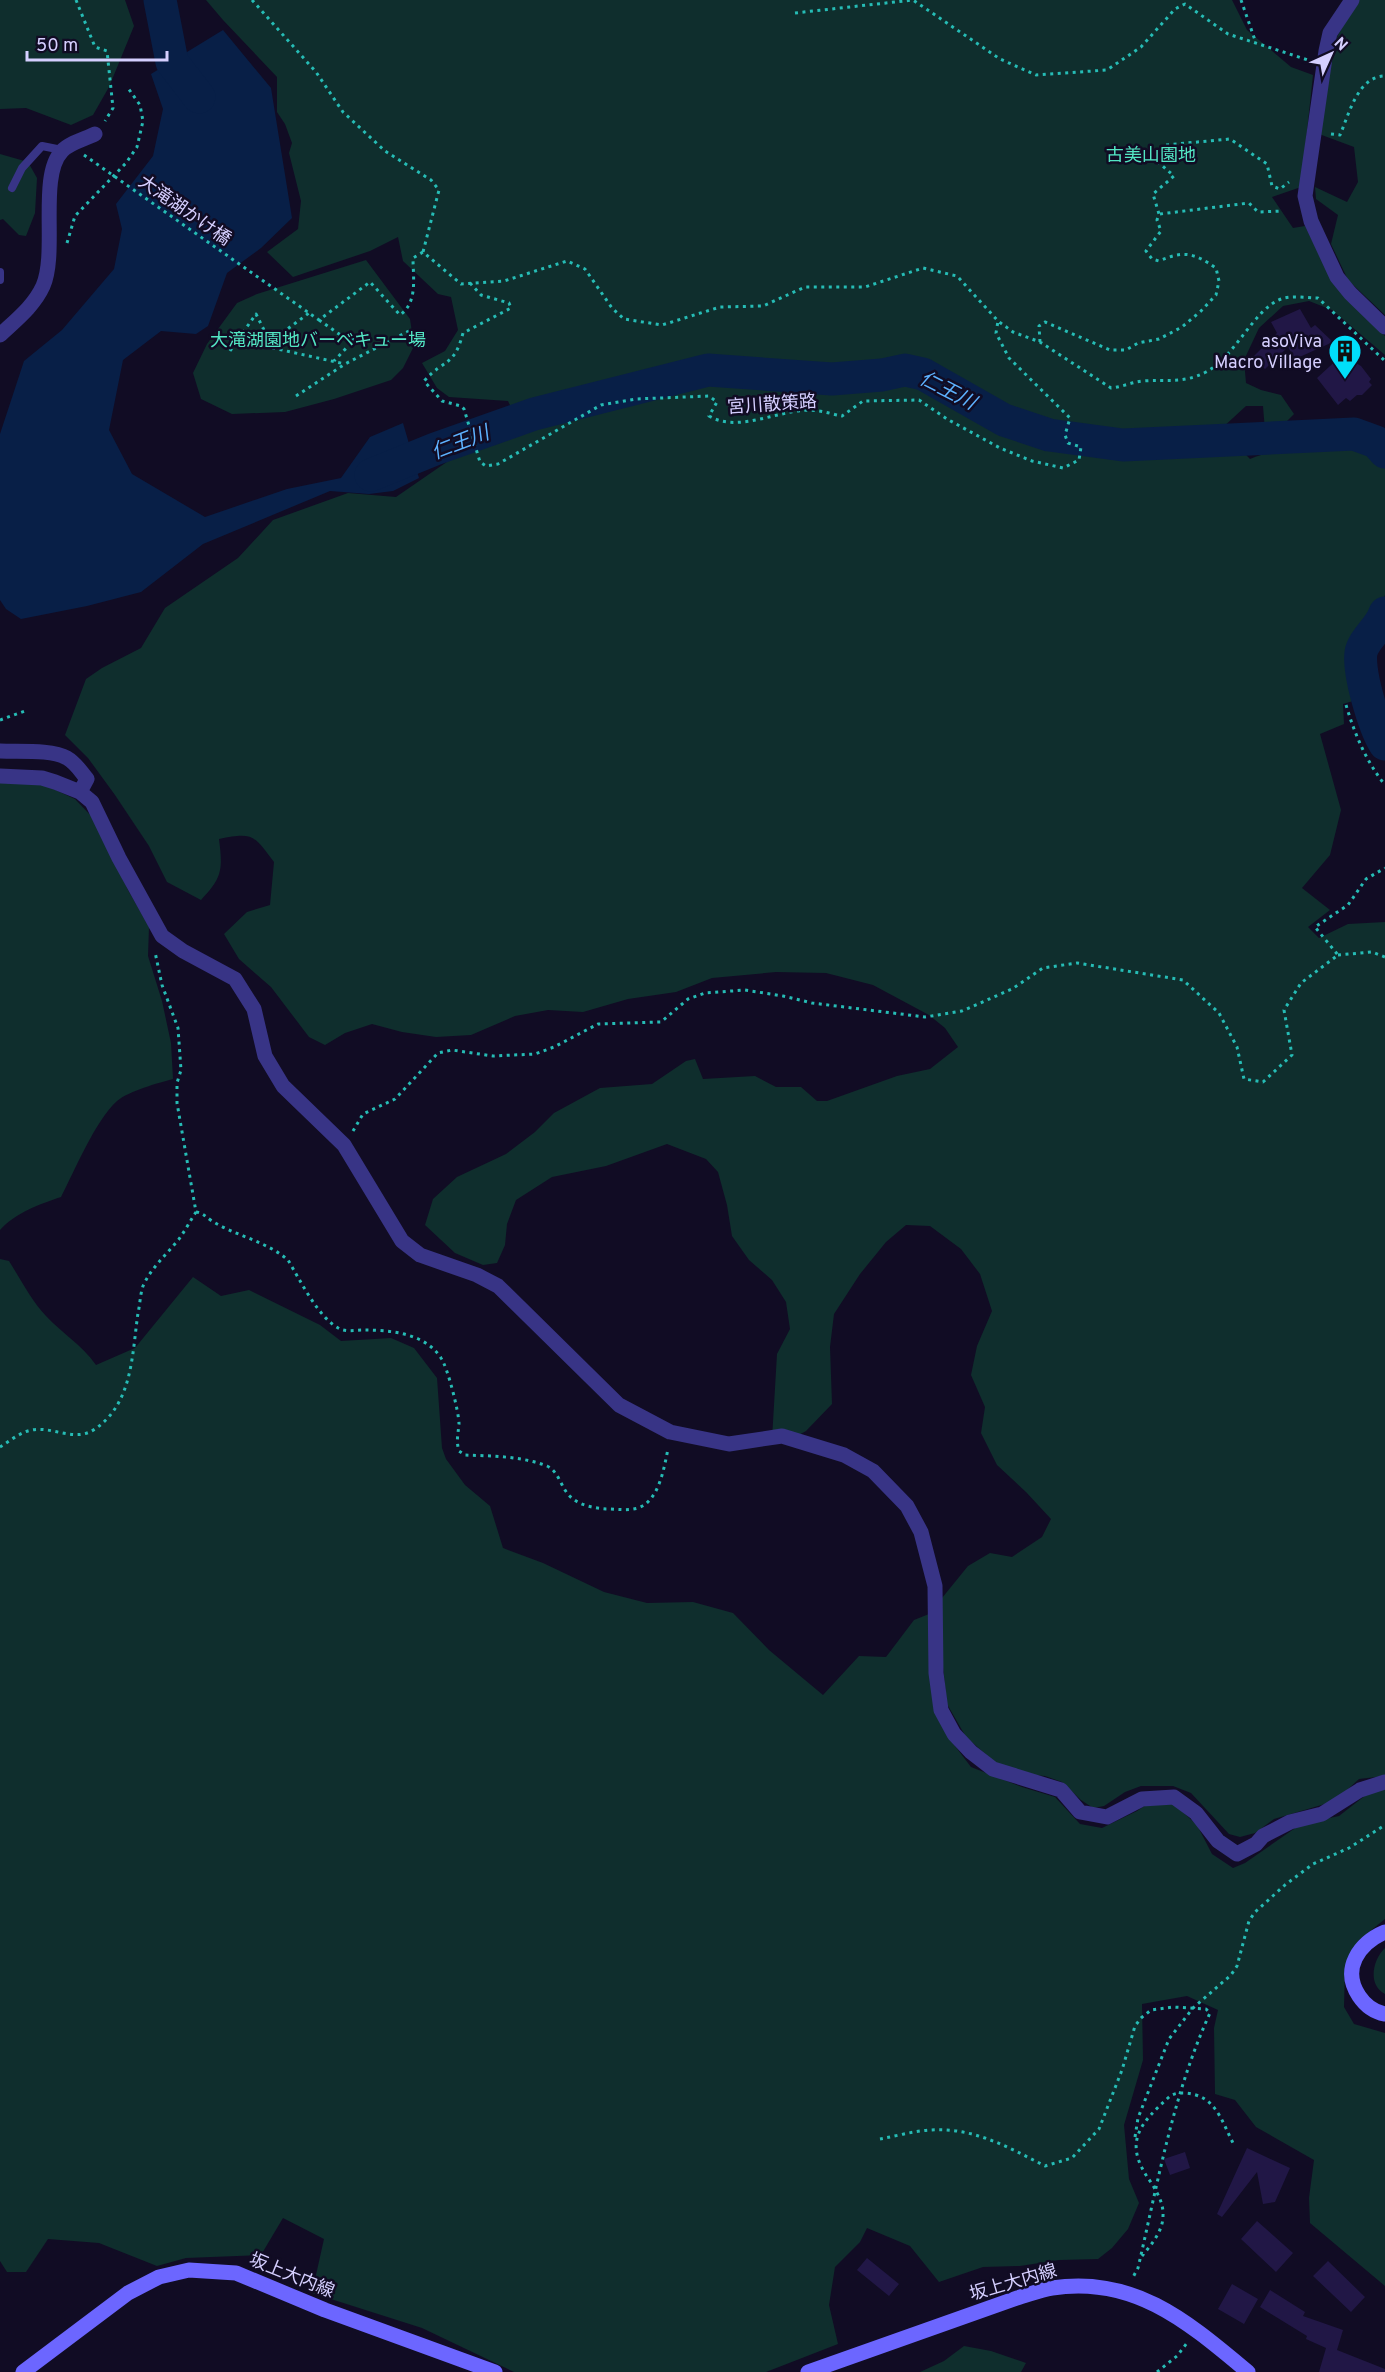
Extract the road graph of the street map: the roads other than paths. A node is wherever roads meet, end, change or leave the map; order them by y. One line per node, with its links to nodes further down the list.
1 (1352, 0): 7 (street)
2 (95, 134): 3 (street)
3 (66, 148): 4 (lane); 8 (street)
4 (12, 188)
5 (0, 272): 6 (lane)
6 (0, 280)
7 (1385, 327)
8 (0, 335)
9 (0, 751): 11 (street)
10 (0, 776): 11 (street)
11 (80, 792): 12 (street)
12 (1385, 1782)
13 (1385, 1932): 14 (main road)
14 (1385, 2014)
15 (23, 2372): 16 (main road, 坂上大内線)
16 (495, 2372)
17 (808, 2372): 18 (main road, 坂上大内線)
18 (1248, 2372)

